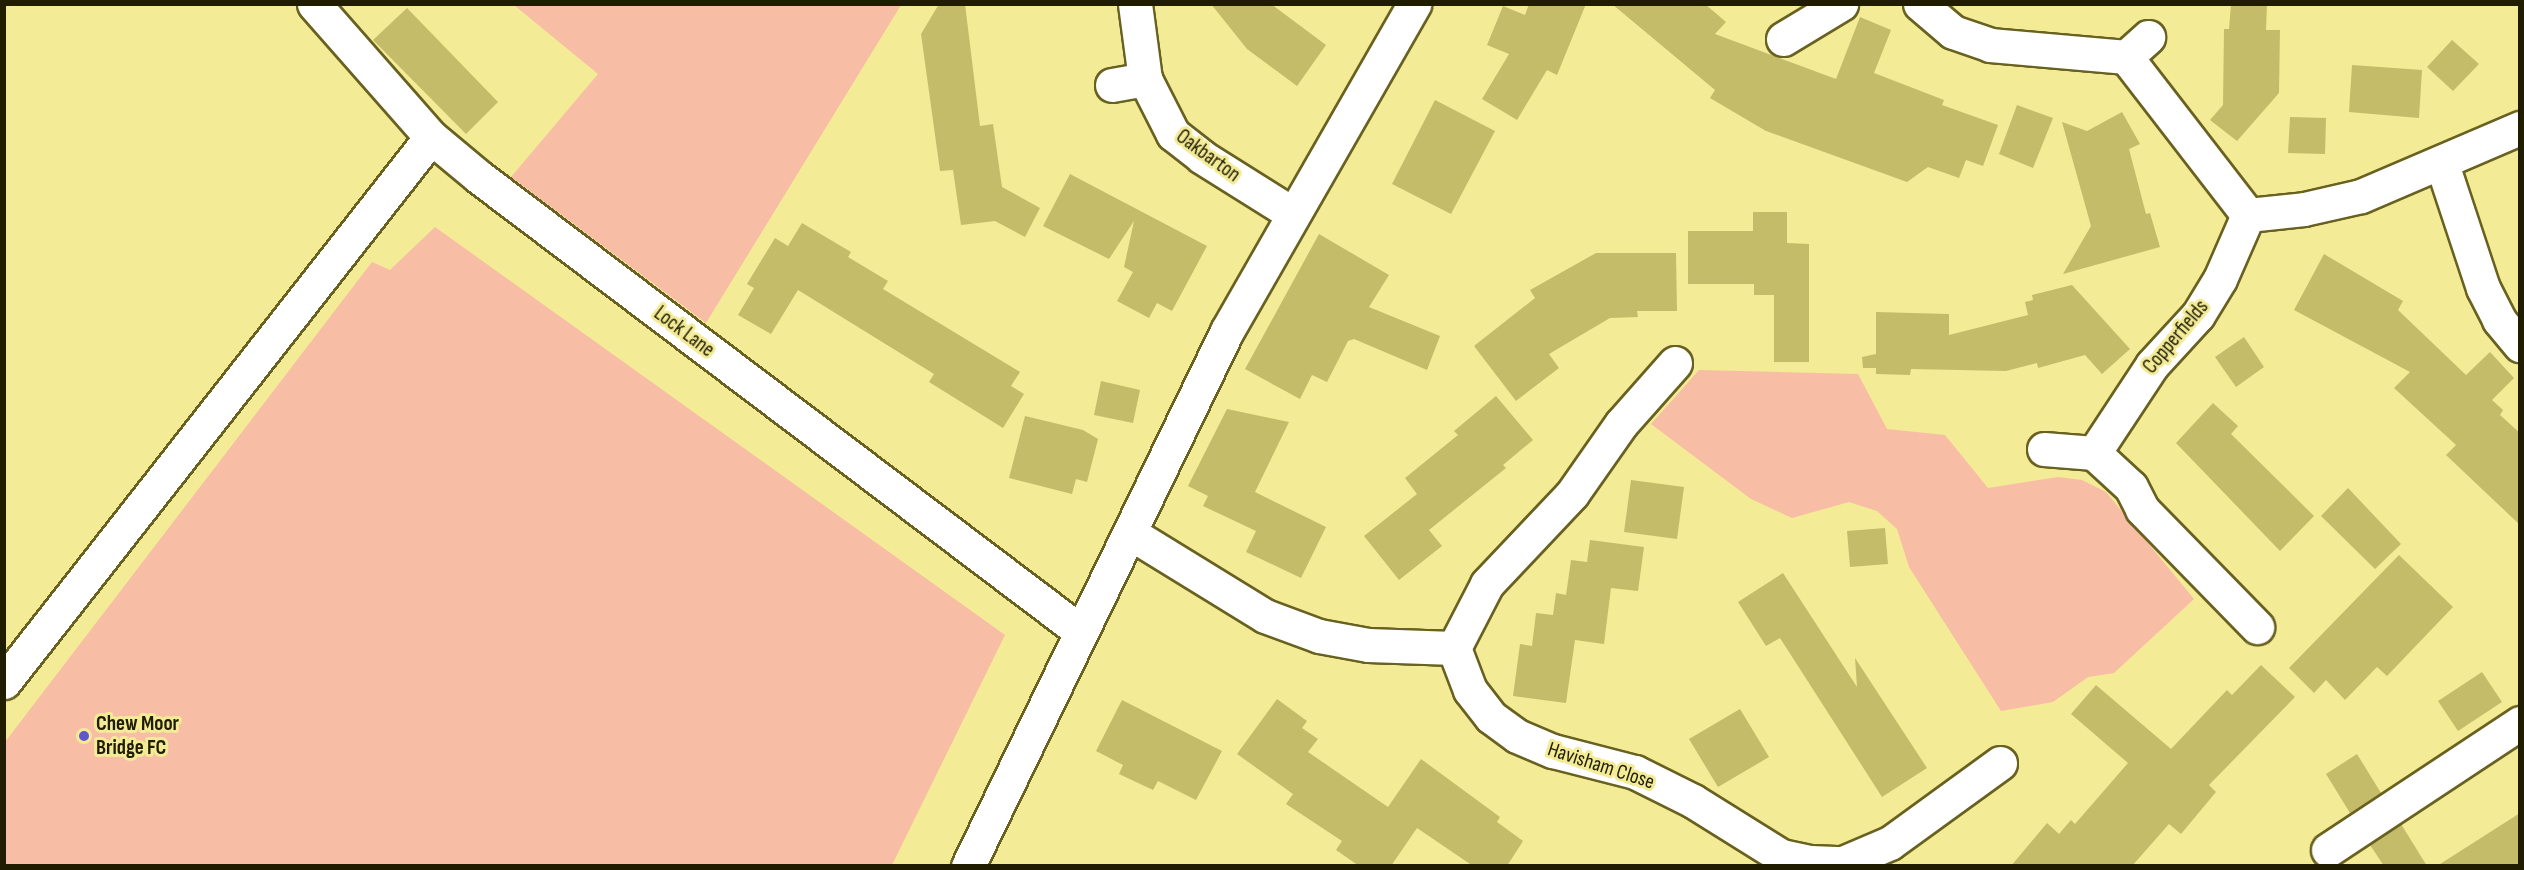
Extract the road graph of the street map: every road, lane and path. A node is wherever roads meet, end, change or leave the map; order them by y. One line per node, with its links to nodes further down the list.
1 (314, 4): 10 (street, Lock Lane)
2 (1135, 4): 7 (street, Oakbarton)
3 (1414, 4): 12 (street)
4 (1841, 4): 6 (street)
5 (1920, 4): 13 (street)
6 (1783, 39)
7 (1145, 80): 8 (street); 12 (street, Oakbarton)
8 (1112, 85)
9 (2520, 128): 11 (street)
10 (431, 137): 20 (street, Lock Lane); 22 (street)
11 (2442, 164): 13 (street); 14 (street)
12 (1293, 214): 18 (street)
13 (2248, 215): 17 (street, Copperfields)
14 (2520, 345)
15 (1675, 363): 21 (street)
16 (2044, 449): 17 (street)
17 (2094, 453): 19 (street)
18 (1131, 533): 20 (street); 21 (street)
19 (2257, 627)
20 (1080, 631): 26 (street)
21 (1454, 648): 24 (street, Havisham Close)
22 (4, 682)
23 (2520, 723): 25 (street)
24 (2000, 763)
25 (2332, 856)
26 (968, 866)

